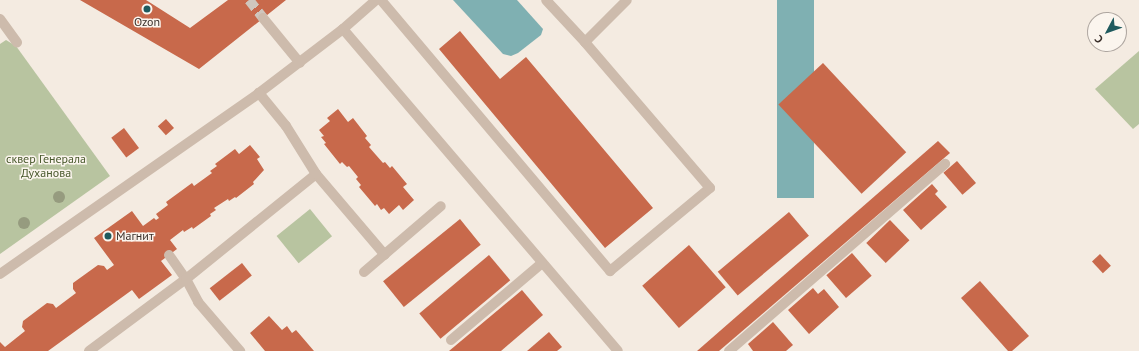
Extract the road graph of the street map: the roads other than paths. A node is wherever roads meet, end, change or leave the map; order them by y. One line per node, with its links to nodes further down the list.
1 (376, 0): 7 (street)
2 (381, 0): 9 (street)
3 (546, 0): 9 (street)
4 (627, 0): 9 (street)
5 (263, 18): 10 (street)
6 (0, 19): 8 (street)
7 (343, 29): 10 (street); 17 (street)
8 (17, 42)
9 (585, 42)
10 (300, 63): 11 (street)
11 (259, 93): 13 (street); 19 (street)
12 (945, 164): 25 (street)
13 (316, 174): 16 (street); 20 (street)
14 (441, 206): 16 (street)
15 (169, 255): 20 (street)
16 (385, 255): 18 (street)
17 (542, 263): 21 (street); 24 (street)
18 (364, 272)
19 (0, 274)
20 (186, 279): 22 (street); 23 (street)
21 (451, 340)
22 (89, 351)
23 (240, 351)
24 (618, 351)
25 (729, 351)

